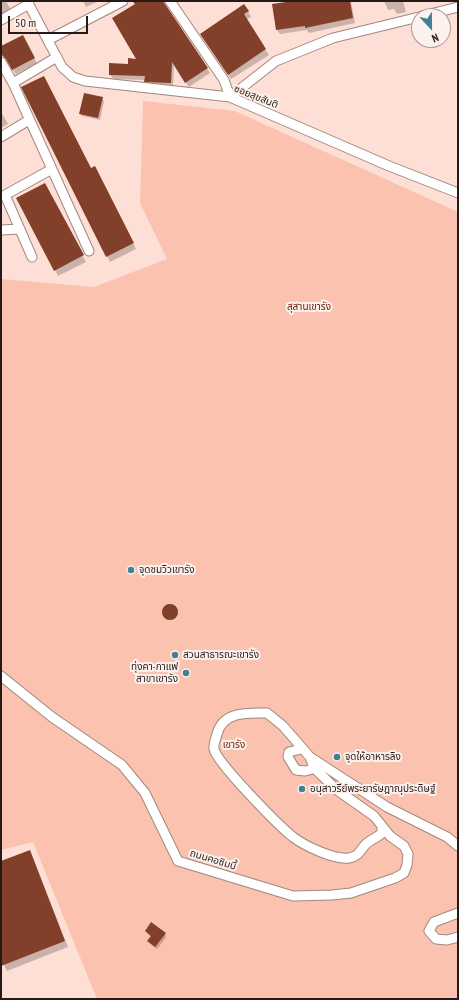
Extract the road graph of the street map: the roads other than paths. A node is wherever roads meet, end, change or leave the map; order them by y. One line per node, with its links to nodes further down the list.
1 (123, 1): 6 (street)
2 (170, 1): 10 (street)
3 (28, 2): 5 (street); 6 (street, ซอยสุขสันติ)
4 (411, 19): 10 (street)
5 (1, 20)
6 (48, 40): 7 (street, ซอยสุขสันติ)
7 (57, 57): 9 (street); 10 (street, ซอยสุขสันติ)
8 (1, 62): 9 (street)
9 (13, 83): 11 (street)
10 (230, 97): 14 (street, ซอยสุขสันติ)
11 (29, 120): 12 (street); 13 (street)
12 (1, 137)
13 (52, 169): 15 (street); 17 (street)
14 (458, 194)
15 (20, 229): 16 (street); 18 (street)
16 (1, 230)
17 (89, 251)
18 (32, 257)
19 (1, 676): 23 (street, ถนนคอซิมบี้)
20 (301, 748): 21 (street); 21 (street); 24 (street)
21 (319, 767): 22 (street); 25 (street)
22 (382, 826): 23 (street); 24 (street)
23 (390, 836): 24 (street)
24 (375, 840)
25 (458, 846)
26 (458, 913): 27 (street)
27 (458, 937)

